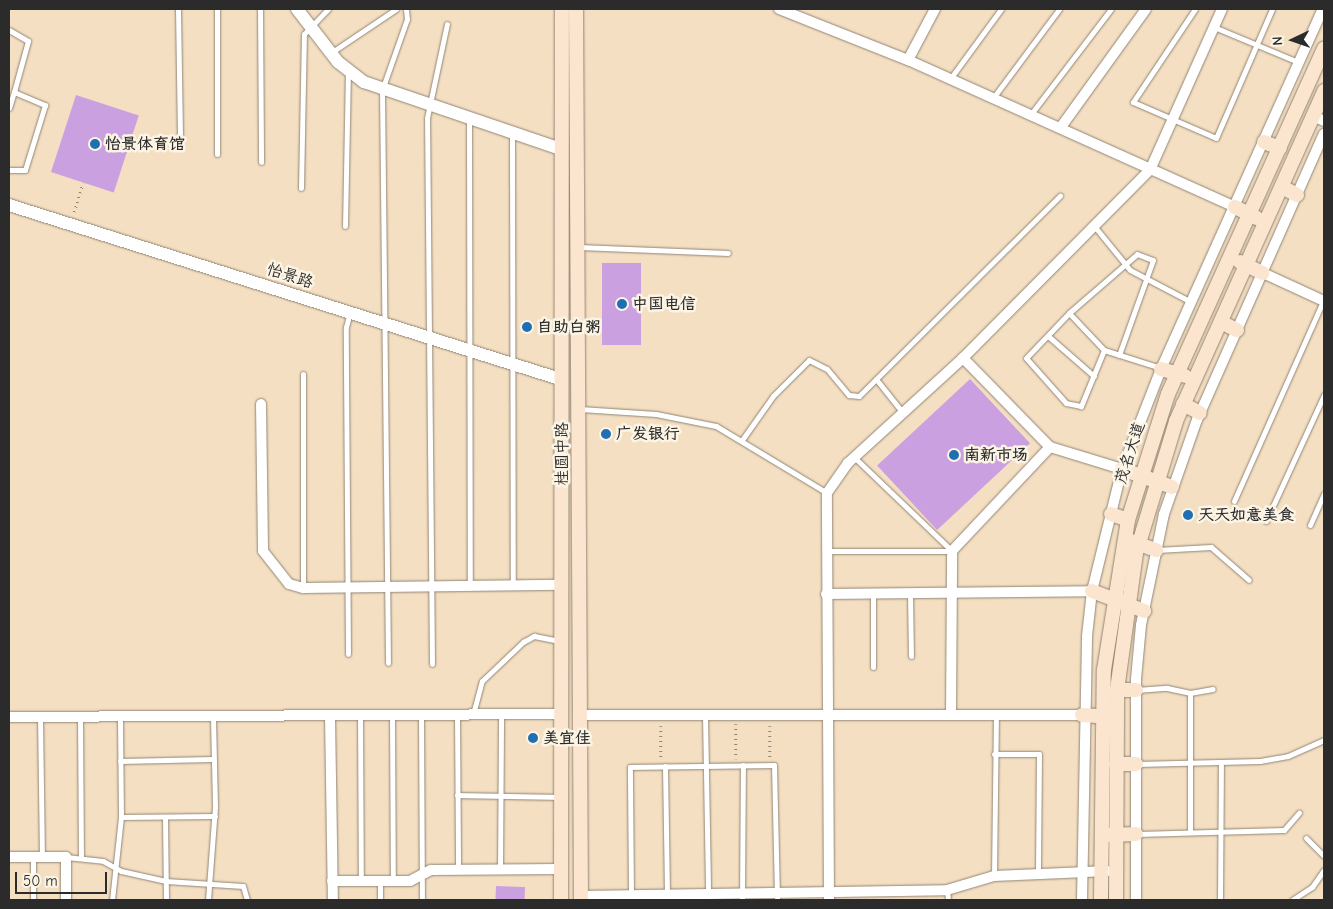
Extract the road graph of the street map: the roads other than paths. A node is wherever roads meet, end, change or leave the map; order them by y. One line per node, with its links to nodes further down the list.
1 (178, 9): 45 (lane)
2 (217, 9): 49 (lane)
3 (260, 9): 50 (lane)
4 (297, 9): 20 (street)
5 (328, 9): 20 (lane)
6 (396, 9): 26 (lane)
7 (406, 9): 31 (lane)
8 (562, 9): 48 (main road, 桂圆中路)
9 (576, 9): 63 (main road, 桂圆中路)
10 (779, 9): 27 (street)
11 (934, 9): 27 (street)
12 (1000, 9): 30 (lane)
13 (1059, 9): 34 (lane)
14 (1111, 9): 38 (lane)
15 (1146, 9): 42 (street)
16 (1196, 9): 41 (lane)
17 (1222, 9): 22 (street)
18 (1272, 9): 24 (lane)
19 (1323, 9): 28 (street)
20 (309, 24): 26 (street); 54 (lane)
21 (447, 24): 35 (lane)
22 (1214, 27): 24 (lane); 41 (street)
23 (9, 30): 33 (lane)
24 (1258, 45): 28 (lane); 41 (lane)
25 (1324, 49): 37 (main road, 茂名大道)
26 (331, 53): 29 (street)
27 (908, 60): 30 (street)
28 (1298, 62): 46 (street)
29 (348, 72): 31 (street); 61 (lane)
30 (950, 79): 34 (street)
31 (382, 90): 35 (street); 75 (lane)
32 (1324, 91): 40 (main road, 茂名大道)
33 (14, 92): 36 (lane); 51 (lane)
34 (993, 98): 38 (street)
35 (428, 105): 39 (street); 78 (lane)
36 (9, 108)
37 (1298, 109): 40 (main road); 47 (main road, 茂名大道)
38 (1031, 114): 42 (street)
39 (469, 118): 43 (street); 80 (lane)
40 (1319, 119): 53 (main road, 茂名大道)
41 (1170, 121): 52 (street)
42 (1061, 127): 52 (street)
43 (512, 133): 48 (street); 83 (lane)
44 (1324, 134): 55 (street)
45 (180, 139)
46 (1264, 142): 47 (main road); 58 (street)
47 (1280, 148): 59 (main road, 茂名大道)
48 (561, 149): 88 (main road, 桂圆中路)
49 (217, 154)
50 (261, 162)
51 (9, 170)
52 (1150, 170): 58 (street); 62 (street)
53 (1282, 187): 55 (main road); 60 (main road, 茂名大道)
54 (301, 188)
55 (1297, 195): 68 (street)
56 (1060, 196): 89 (lane)
57 (9, 205): 72 (street, 怡景路)
58 (1235, 207): 59 (main road); 71 (street)
59 (1250, 215): 60 (main road); 65 (main road, 茂名大道)
60 (1267, 223): 67 (main road, 茂名大道)
61 (345, 226)
62 (1095, 227): 66 (lane); 82 (street)
63 (579, 247): 64 (lane); 91 (main road, 桂圆中路)
64 (728, 253)
65 (1231, 257): 67 (main road); 85 (main road, 茂名大道)
66 (1125, 264): 69 (lane); 69 (lane); 73 (lane)
67 (1247, 265): 68 (main road); 74 (main road, 茂名大道)
68 (1263, 273): 70 (street); 76 (street)
69 (1147, 282): 71 (lane); 81 (lane)
70 (1324, 300): 107 (lane)
71 (1191, 302): 84 (street)
72 (350, 312): 75 (street, 怡景路); 124 (lane)
73 (1069, 313): 77 (lane); 79 (lane)
74 (1221, 322): 76 (main road); 90 (main road, 茂名大道)
75 (385, 324): 78 (street, 怡景路); 121 (lane)
76 (1237, 330): 97 (street)
77 (1048, 336): 87 (lane); 87 (lane)
78 (427, 339): 80 (street, 怡景路); 122 (lane)
79 (1104, 350): 81 (lane); 87 (lane)
80 (469, 352): 83 (street, 怡景路); 119 (lane)
81 (1119, 356): 84 (lane)
82 (963, 358): 96 (street); 99 (street)
83 (511, 364): 88 (street, 怡景路); 120 (lane)
84 (1161, 369): 85 (main road); 101 (street)
85 (1177, 373): 90 (main road); 102 (main road, 茂名大道)
86 (303, 374): 123 (lane)
87 (1094, 376)
88 (560, 379): 91 (main road); 118 (main road, 桂圆中路)
89 (876, 379): 96 (lane); 98 (lane)
90 (1194, 380): 94 (main road, 茂名大道)
91 (580, 382): 95 (main road, 桂圆中路)
92 (1324, 395): 110 (lane)
93 (261, 404): 123 (street)
94 (1183, 404): 97 (main road); 103 (main road, 茂名大道)
95 (580, 409): 98 (lane); 152 (main road, 桂圆中路)
96 (903, 413): 100 (street)
97 (1200, 413): 104 (street)
98 (742, 440): 105 (lane)
99 (1050, 447): 101 (street); 116 (street)
100 (854, 458): 105 (street); 116 (lane)
101 (1122, 469): 102 (main road); 108 (street)
102 (1140, 476): 103 (main road); 109 (main road, 茂名大道)
103 (1155, 481): 104 (main road); 113 (main road, 茂名大道)
104 (1172, 487): 114 (street)
105 (828, 493): 115 (street)
106 (1324, 494): 111 (lane)
107 (1234, 501)
108 (1111, 514): 109 (main road); 125 (street)
109 (1128, 520): 112 (main road, 茂名大道)
110 (1266, 521)
111 (1310, 525)
112 (1124, 538): 113 (main road); 130 (main road, 茂名大道)
113 (1138, 544): 114 (main road); 131 (main road, 茂名大道)
114 (1156, 550): 117 (lane); 132 (street)
115 (825, 551): 116 (lane); 127 (street)
116 (952, 551): 126 (street)
117 (1249, 580)
118 (560, 585): 120 (street); 133 (main road, 桂圆中路)
119 (470, 586): 120 (street); 122 (street)
120 (512, 586)
121 (387, 587): 122 (street); 124 (street); 136 (lane)
122 (429, 587): 137 (lane)
123 (303, 588): 124 (street)
124 (346, 588): 134 (lane)
125 (1092, 591): 126 (street); 130 (main road); 154 (street)
126 (949, 593): 129 (street); 144 (street)
127 (826, 594): 128 (street); 143 (street)
128 (873, 594): 129 (street); 138 (lane)
129 (910, 594): 135 (lane)
130 (1112, 598): 131 (main road); 158 (main road, 茂名大道)
131 (1126, 604): 132 (main road); 140 (main road, 茂名大道)
132 (1144, 611): 141 (street)
133 (560, 641): 145 (main road, 桂圆中路); 150 (lane)
134 (348, 654)
135 (911, 656)
136 (388, 663)
137 (432, 664)
138 (873, 667)
139 (1213, 689): 142 (lane)
140 (1117, 690): 141 (main road); 163 (main road, 茂名大道)
141 (1136, 690): 142 (lane); 170 (street)
142 (1190, 693): 171 (lane)
143 (827, 713): 144 (street); 153 (street); 210 (street)
144 (951, 713): 146 (street)
145 (560, 714): 151 (street); 152 (main road); 177 (main road, 桂圆中路)
146 (996, 714): 154 (street); 165 (lane)
147 (392, 715): 148 (street); 157 (street); 208 (lane)
148 (420, 715): 149 (street); 202 (lane)
149 (457, 715): 150 (street); 175 (lane)
150 (473, 715): 151 (street)
151 (501, 715): 176 (lane)
152 (579, 715): 153 (street); 217 (main road, 桂圆中路)
153 (705, 715): 172 (lane)
154 (1082, 715): 158 (main road); 195 (street)
155 (120, 716): 161 (street); 162 (street); 167 (lane)
156 (330, 716): 157 (street); 162 (street); 206 (street)
157 (360, 716): 204 (lane)
158 (1102, 716): 163 (main road); 186 (main road, 茂名大道)
159 (9, 717): 160 (street)
160 (40, 717): 161 (street); 190 (lane)
161 (80, 717): 192 (lane)
162 (213, 717): 166 (lane)
163 (1116, 717): 169 (main road, 茂名大道)
164 (1324, 740): 168 (lane)
165 (994, 754): 200 (lane); 203 (lane)
166 (213, 759): 167 (lane); 179 (lane)
167 (120, 761): 181 (lane)
168 (1221, 763): 171 (lane); 182 (lane)
169 (1116, 764): 170 (main road); 184 (main road, 茂名大道)
170 (1136, 764): 171 (lane); 185 (street)
171 (1188, 764): 183 (lane)
172 (706, 765): 173 (lane); 174 (lane); 211 (lane)
173 (743, 765): 214 (lane); 216 (lane)
174 (663, 766): 212 (lane); 213 (lane)
175 (458, 795): 176 (lane); 196 (lane)
176 (500, 796): 177 (lane); 197 (lane)
177 (560, 797): 194 (main road, 桂圆中路)
178 (1299, 813): 182 (lane)
179 (215, 816): 180 (lane); 209 (lane)
180 (165, 817): 181 (lane); 205 (lane)
181 (121, 818): 193 (lane)
182 (1220, 831): 183 (lane); 233 (lane)
183 (1190, 832): 185 (lane)
184 (1116, 834): 185 (main road); 186 (main road); 201 (main road, 茂名大道)
185 (1136, 834): 232 (street)
186 (1101, 835): 199 (main road, 茂名大道)
187 (1306, 838): 188 (lane)
188 (1324, 856)
189 (9, 857): 190 (street)
190 (38, 857): 191 (street); 218 (lane)
191 (66, 857): 192 (lane); 219 (street)
192 (81, 858): 193 (lane)
193 (112, 866): 205 (lane); 220 (lane)
194 (560, 869): 197 (street); 227 (main road, 桂圆中路)
195 (1081, 869): 199 (street); 200 (street); 229 (street)
196 (458, 870): 197 (street); 202 (street)
197 (500, 870)
198 (1324, 870): 234 (lane)
199 (1101, 871): 201 (street); 230 (main road, 茂名大道)
200 (1038, 872): 203 (street)
201 (1116, 872): 231 (main road, 茂名大道)
202 (422, 874): 208 (street); 226 (lane)
203 (994, 876): 215 (street)
204 (360, 880): 206 (street); 207 (street)
205 (166, 881): 209 (lane); 221 (lane)
206 (332, 881): 224 (street)
207 (380, 881): 208 (street); 225 (lane)
208 (392, 881)
209 (210, 883): 222 (lane); 223 (lane)
210 (829, 889): 214 (street); 215 (street); 228 (street)
211 (708, 892): 212 (street); 216 (street)
212 (667, 893): 213 (street)
213 (631, 894): 217 (street)
214 (777, 895): 216 (street)
215 (948, 895)
216 (742, 896)
217 (581, 898)
218 (33, 900)
219 (66, 900)
220 (112, 900)
221 (166, 900)
222 (208, 900)
223 (247, 900)
224 (333, 900)
225 (380, 900)
226 (422, 900)
227 (561, 900)
228 (829, 900)
229 (1082, 900)
230 (1101, 900)
231 (1116, 900)
232 (1136, 900)
233 (1220, 900)
234 (1292, 900)

